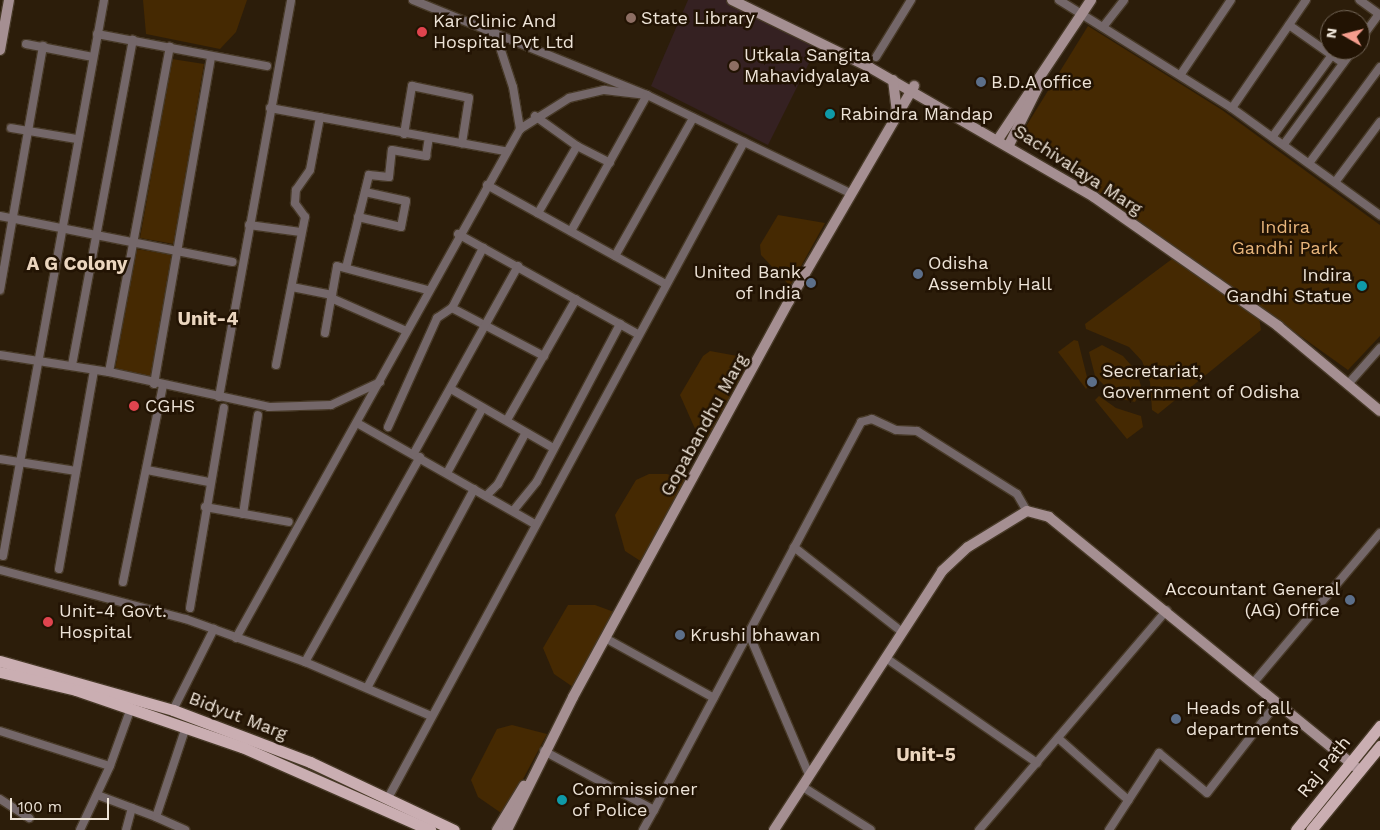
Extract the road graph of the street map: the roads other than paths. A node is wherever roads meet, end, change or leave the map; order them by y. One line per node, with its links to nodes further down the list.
1 (9, 0): 27 (street)
2 (104, 0): 21 (street)
3 (290, 0): 43 (street)
4 (413, 0): 14 (street)
5 (732, 0): 38 (street, Sachivalaya Marg)
6 (746, 0): 40 (street, Sachivalaya Marg)
7 (911, 0): 30 (street)
8 (1059, 0): 16 (street)
9 (1091, 0): 16 (street)
10 (1124, 0): 19 (street)
11 (1231, 0): 37 (street)
12 (1306, 0): 17 (street)
13 (1360, 0): 15 (street)
14 (438, 4): 20 (street)
15 (1380, 13): 18 (street)
16 (1082, 14): 19 (street); 39 (street)
17 (1289, 25): 26 (street); 44 (street)
18 (1370, 26)
19 (1103, 27): 37 (street)
20 (494, 29): 41 (street); 51 (street)
21 (98, 34): 22 (street); 28 (street)
22 (133, 40): 25 (street); 80 (street)
23 (26, 44): 24 (street)
24 (43, 46): 28 (street); 52 (street)
25 (170, 47): 29 (street); 81 (street)
26 (1320, 47)
27 (0, 50)
28 (92, 57): 57 (street)
29 (211, 57): 35 (street); 83 (street)
30 (876, 57)
31 (1328, 60): 55 (street)
32 (1339, 60): 34 (street)
33 (1345, 60): 34 (street)
34 (1343, 63): 61 (street)
35 (267, 66)
36 (1380, 67): 64 (street)
37 (1182, 74): 44 (street)
38 (893, 80): 40 (street, Sachivalaya Marg); 45 (street)
39 (1041, 80): 54 (street); 59 (street)
40 (913, 88): 42 (street, Sachivalaya Marg); 45 (street, Gopabandhu Marg); 54 (street, Sachivalaya Marg)
41 (647, 95): 46 (street); 48 (street); 65 (street)
42 (929, 100): 45 (street); 54 (street, Sachivalaya Marg)
43 (270, 108): 47 (street); 76 (street)
44 (1232, 108): 55 (street)
45 (897, 115): 69 (street, Gopabandhu Marg)
46 (535, 116): 51 (street); 62 (street)
47 (320, 118): 53 (street); 78 (street)
48 (693, 118): 58 (street); 84 (street)
49 (1380, 122): 66 (street)
50 (11, 128): 52 (street)
51 (520, 129): 63 (street)
52 (27, 131): 57 (street); 74 (street)
53 (404, 134): 56 (street); 60 (street)
54 (1000, 135): 59 (street, Sachivalaya Marg)
55 (1273, 136): 61 (street)
56 (429, 138): 60 (street); 68 (street)
57 (77, 139): 75 (street)
58 (744, 142): 69 (street); 88 (street)
59 (1010, 142): 108 (street, Sachivalaya Marg)
60 (462, 143): 63 (street)
61 (1284, 144): 64 (street)
62 (578, 146): 65 (street); 70 (street)
63 (505, 151): 67 (street)
64 (1310, 162): 66 (street)
65 (610, 163): 77 (street)
66 (1336, 181): 71 (street)
67 (487, 185): 70 (street); 79 (street)
68 (364, 192): 73 (street); 73 (street)
69 (850, 193): 151 (street, Gopabandhu Marg)
70 (538, 213): 77 (street)
71 (1380, 215)
72 (0, 216): 74 (street)
73 (358, 217): 87 (street)
74 (12, 218): 75 (street); 90 (street)
75 (61, 224): 80 (street); 103 (street)
76 (249, 225): 78 (street); 113 (street)
77 (571, 231): 84 (street)
78 (301, 232): 89 (street)
79 (458, 234): 82 (street); 91 (street)
80 (97, 238): 81 (street); 105 (street)
81 (132, 244): 83 (street); 107 (street)
82 (483, 248): 86 (street); 94 (street)
83 (177, 252): 85 (street); 110 (street)
84 (615, 256): 88 (street)
85 (232, 262)
86 (518, 266): 93 (street); 95 (street)
87 (346, 268): 91 (street); 92 (street)
88 (664, 283): 99 (street)
89 (292, 287): 92 (street); 104 (street)
90 (0, 290)
91 (427, 290): 97 (street)
92 (332, 297): 97 (street); 98 (street)
93 (576, 299): 96 (street); 102 (street)
94 (452, 308): 95 (street); 121 (street)
95 (484, 324): 102 (street); 112 (street)
96 (620, 324): 99 (street); 123 (street)
97 (406, 331): 109 (street)
98 (325, 333)
99 (636, 333): 138 (street)
100 (1380, 348): 108 (street)
101 (0, 354): 103 (street)
102 (544, 356): 119 (street)
103 (38, 360): 105 (street); 126 (street)
104 (276, 365)
105 (72, 366): 106 (street)
106 (94, 370): 107 (street); 128 (street)
107 (109, 372): 110 (street)
108 (1350, 381): 114 (street, Sachivalaya Marg); 117 (street, Sachivalaya Marg)
109 (380, 382): 113 (street); 120 (street)
110 (154, 384): 111 (street)
111 (163, 386): 113 (street); 127 (street)
112 (451, 389): 116 (street); 124 (street)
113 (219, 397)
114 (1380, 404)
115 (224, 408): 130 (street)
116 (482, 409): 119 (street); 129 (street)
117 (1380, 411)
118 (258, 414): 136 (street)
119 (507, 420): 122 (street)
120 (358, 423): 124 (street); 150 (street)
121 (388, 427)
122 (526, 434): 123 (street); 132 (street)
123 (553, 448): 134 (street)
124 (417, 455): 129 (street); 154 (street)
125 (0, 459): 126 (street)
126 (18, 461): 128 (street); 141 (street)
127 (147, 470): 130 (street); 144 (street)
128 (76, 471): 142 (street)
129 (447, 473): 131 (street)
130 (209, 482): 133 (street)
131 (474, 489): 132 (street); 157 (street)
132 (486, 496): 134 (street)
133 (205, 507): 136 (street); 145 (street)
134 (512, 511): 138 (street)
135 (1026, 511): 140 (street); 146 (street); 148 (street)
136 (243, 514): 137 (street)
137 (289, 522)
138 (535, 524): 162 (street)
139 (1380, 533): 156 (street)
140 (794, 547): 148 (street); 149 (street)
141 (3, 556)
142 (59, 569)
143 (0, 570): 147 (street)
144 (123, 582)
145 (190, 608)
146 (1167, 610): 156 (street); 166 (street)
147 (214, 629): 150 (street); 161 (street)
148 (902, 632): 152 (street)
149 (749, 634): 158 (street); 175 (street)
150 (236, 638): 154 (street)
151 (605, 638): 158 (street); 168 (street, Gopabandhu Marg)
152 (886, 658): 171 (street); 175 (street)
153 (0, 662): 161 (main road, Bidyut Marg)
154 (305, 662): 157 (street)
155 (0, 672): 160 (main road, Bidyut Marg)
156 (1254, 682): 159 (street)
157 (367, 688): 162 (street)
158 (714, 698): 183 (street)
159 (1277, 702): 169 (street); 181 (street)
160 (131, 708): 164 (main road, Bidyut Marg); 172 (street)
161 (173, 710): 170 (main road, Bidyut Marg)
162 (431, 716): 179 (street)
163 (1380, 726): 169 (main road, Raj Path)
164 (186, 727): 174 (main road, Bidyut Marg); 184 (street)
165 (0, 731): 172 (street)
166 (1058, 738): 171 (street); 181 (street)
167 (1380, 746): 173 (main road, Raj Path)
168 (544, 751): 176 (street, Gopabandhu Marg); 183 (street)
169 (1349, 761): 173 (street); 198 (main road, Raj Path)
170 (310, 762): 174 (main road); 179 (main road, Bidyut Marg)
171 (1037, 763): 196 (street)
172 (110, 766): 178 (street)
173 (1359, 770): 199 (main road, Raj Path)
174 (305, 774): 190 (main road, Bidyut Marg)
175 (810, 776): 177 (street)
176 (528, 782): 192 (street, Gopabandhu Marg); 193 (street, Gopabandhu Marg)
177 (803, 787): 194 (street); 195 (street)
178 (100, 796): 182 (street); 187 (street)
179 (388, 798): 191 (main road, Bidyut Marg)
180 (0, 799): 185 (street)
181 (1128, 800): 197 (street)
182 (132, 808): 184 (street); 188 (street)
183 (654, 810): 186 (street)
184 (156, 817): 189 (street)
185 (29, 818)
186 (647, 829)
187 (80, 830)
188 (126, 830)
189 (185, 830)
190 (430, 830)
191 (454, 830)
192 (497, 830)
193 (506, 830)
194 (774, 830)
195 (871, 830)
196 (979, 830)
197 (1109, 830)
198 (1296, 830)
199 (1311, 830)

